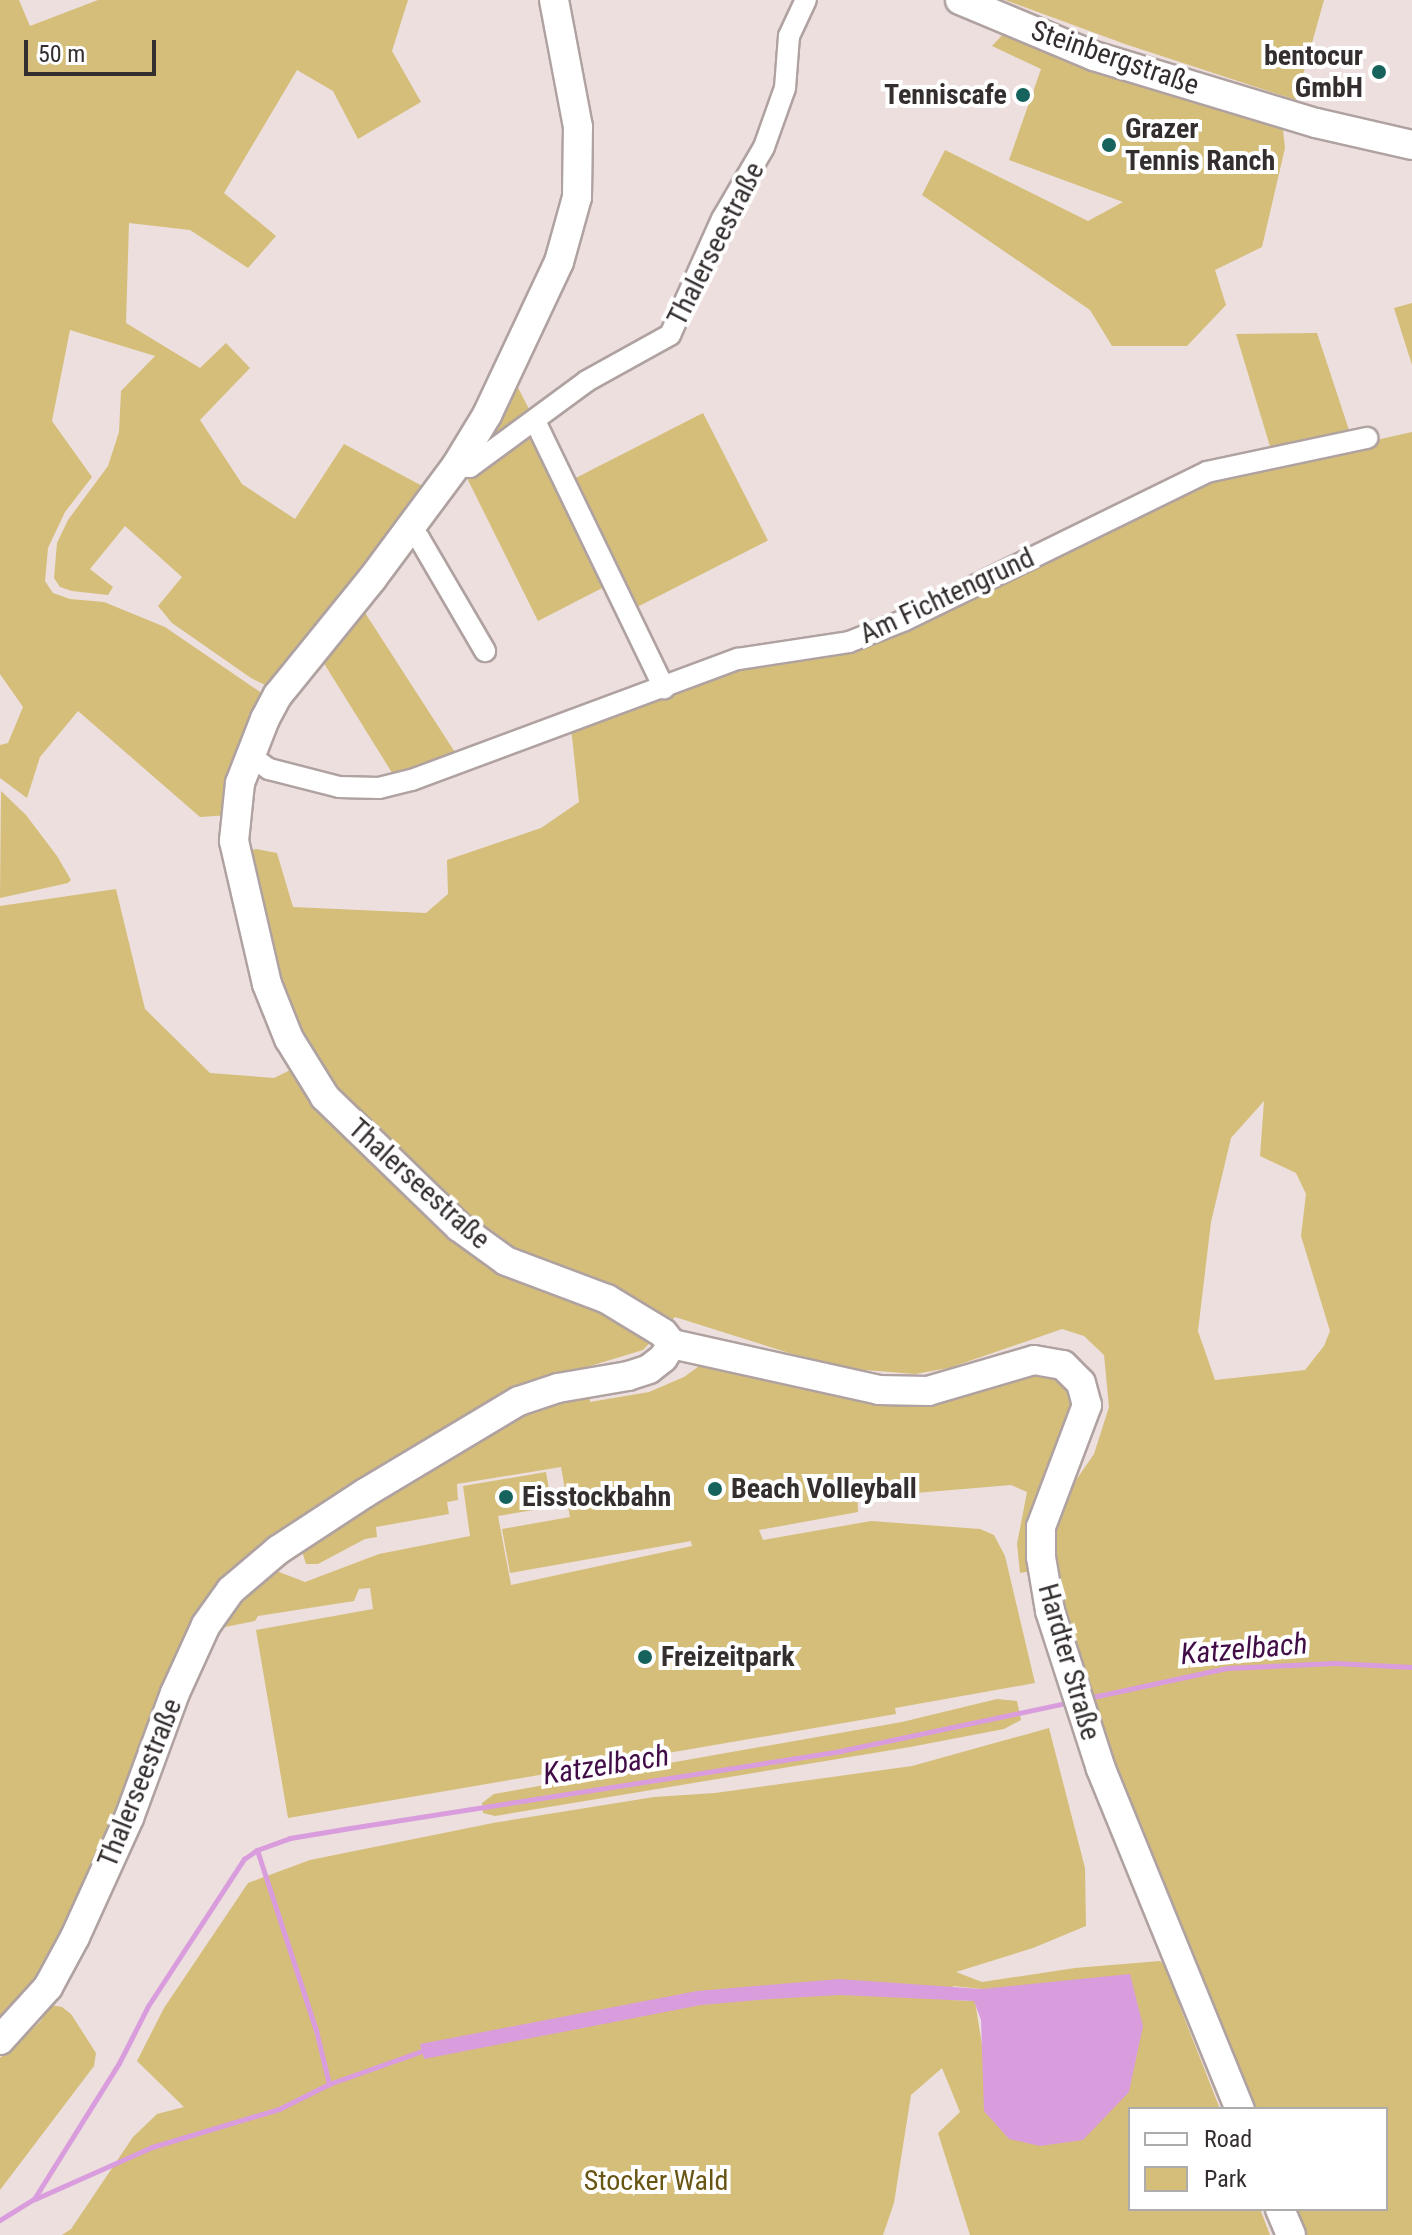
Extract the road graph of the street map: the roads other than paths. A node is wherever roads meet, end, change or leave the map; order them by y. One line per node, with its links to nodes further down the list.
1 (554, 0): 7 (main road, Thalerseestraße)
2 (806, 0): 5 (street, Thalerseestraße)
3 (960, 0): 4 (main road, Steinbergstraße)
4 (1412, 145)
5 (535, 421): 7 (street, Thalerseestraße); 10 (street)
6 (1367, 438): 10 (street, Am Fichtengrund)
7 (456, 466): 8 (main road, Thalerseestraße)
8 (409, 531): 9 (street); 11 (main road, Thalerseestraße)
9 (485, 651)
10 (664, 688): 11 (street, Am Fichtengrund)
11 (248, 754): 12 (main road, Thalerseestraße)
12 (672, 1344): 13 (main road, Thalerseestraße); 14 (main road, Hardter Straße)
13 (0, 2040)
14 (1239, 2107)
15 (1281, 2211): 16 (main road)
16 (1291, 2235)

